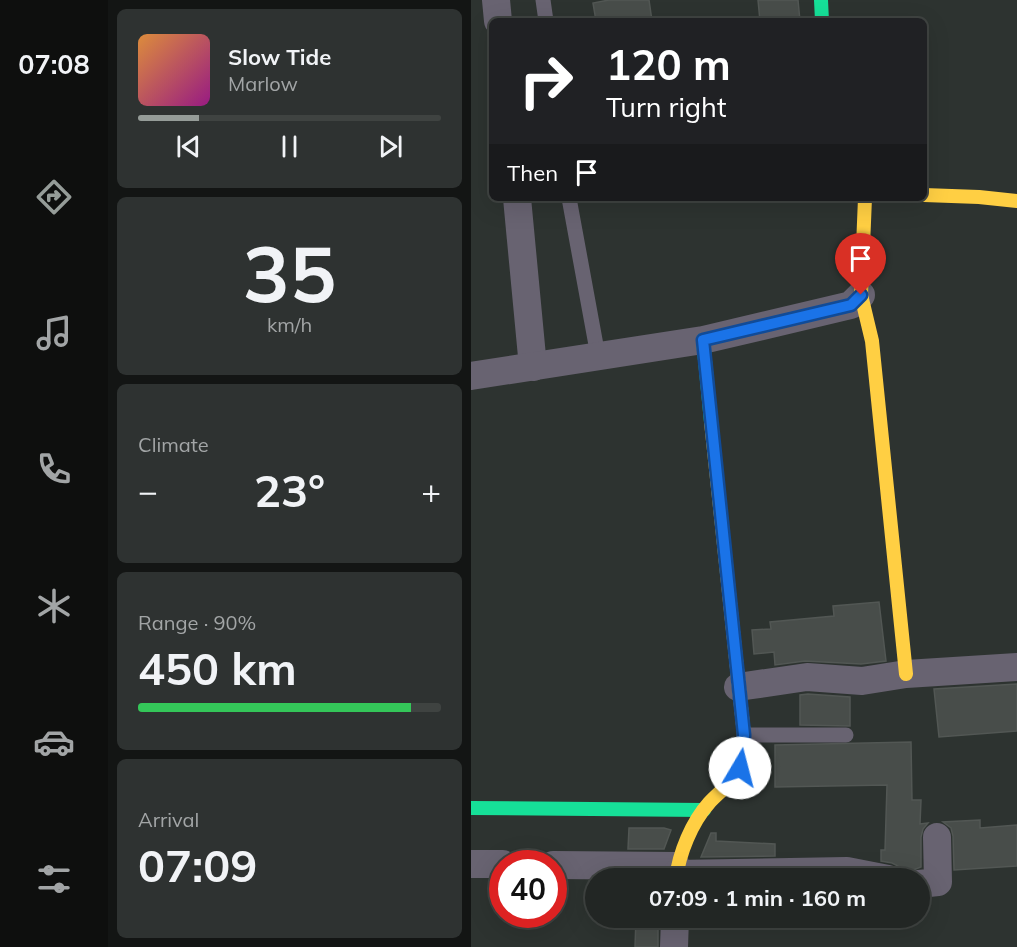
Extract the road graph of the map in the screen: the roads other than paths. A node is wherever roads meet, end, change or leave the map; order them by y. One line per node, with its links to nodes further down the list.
1 (496, 0): 4 (street)
2 (543, 0): 5 (lane)
3 (821, 0): 6 (street)
4 (498, 18)
5 (546, 18)
6 (822, 18)
7 (927, 195): 11 (street)
8 (517, 201): 15 (street)
9 (570, 201): 14 (lane)
10 (865, 201): 12 (street)
11 (1017, 201)
12 (861, 295): 13 (street); 18 (street)
13 (703, 340): 14 (street); 19 (street)
14 (598, 356): 15 (street)
15 (533, 367): 16 (street)
16 (471, 376)
17 (1017, 667): 18 (street)
18 (906, 674): 19 (street)
19 (738, 687): 20 (street)
20 (744, 735): 21 (lane); 23 (street)
21 (846, 735)
22 (471, 808): 23 (street)
23 (703, 810): 29 (street)
24 (937, 837): 30 (street)
25 (471, 864): 26 (street)
26 (489, 864)
27 (567, 866): 28 (street)
28 (599, 868)
29 (678, 868)
30 (930, 883)
31 (675, 928): 32 (street)
32 (674, 947)

